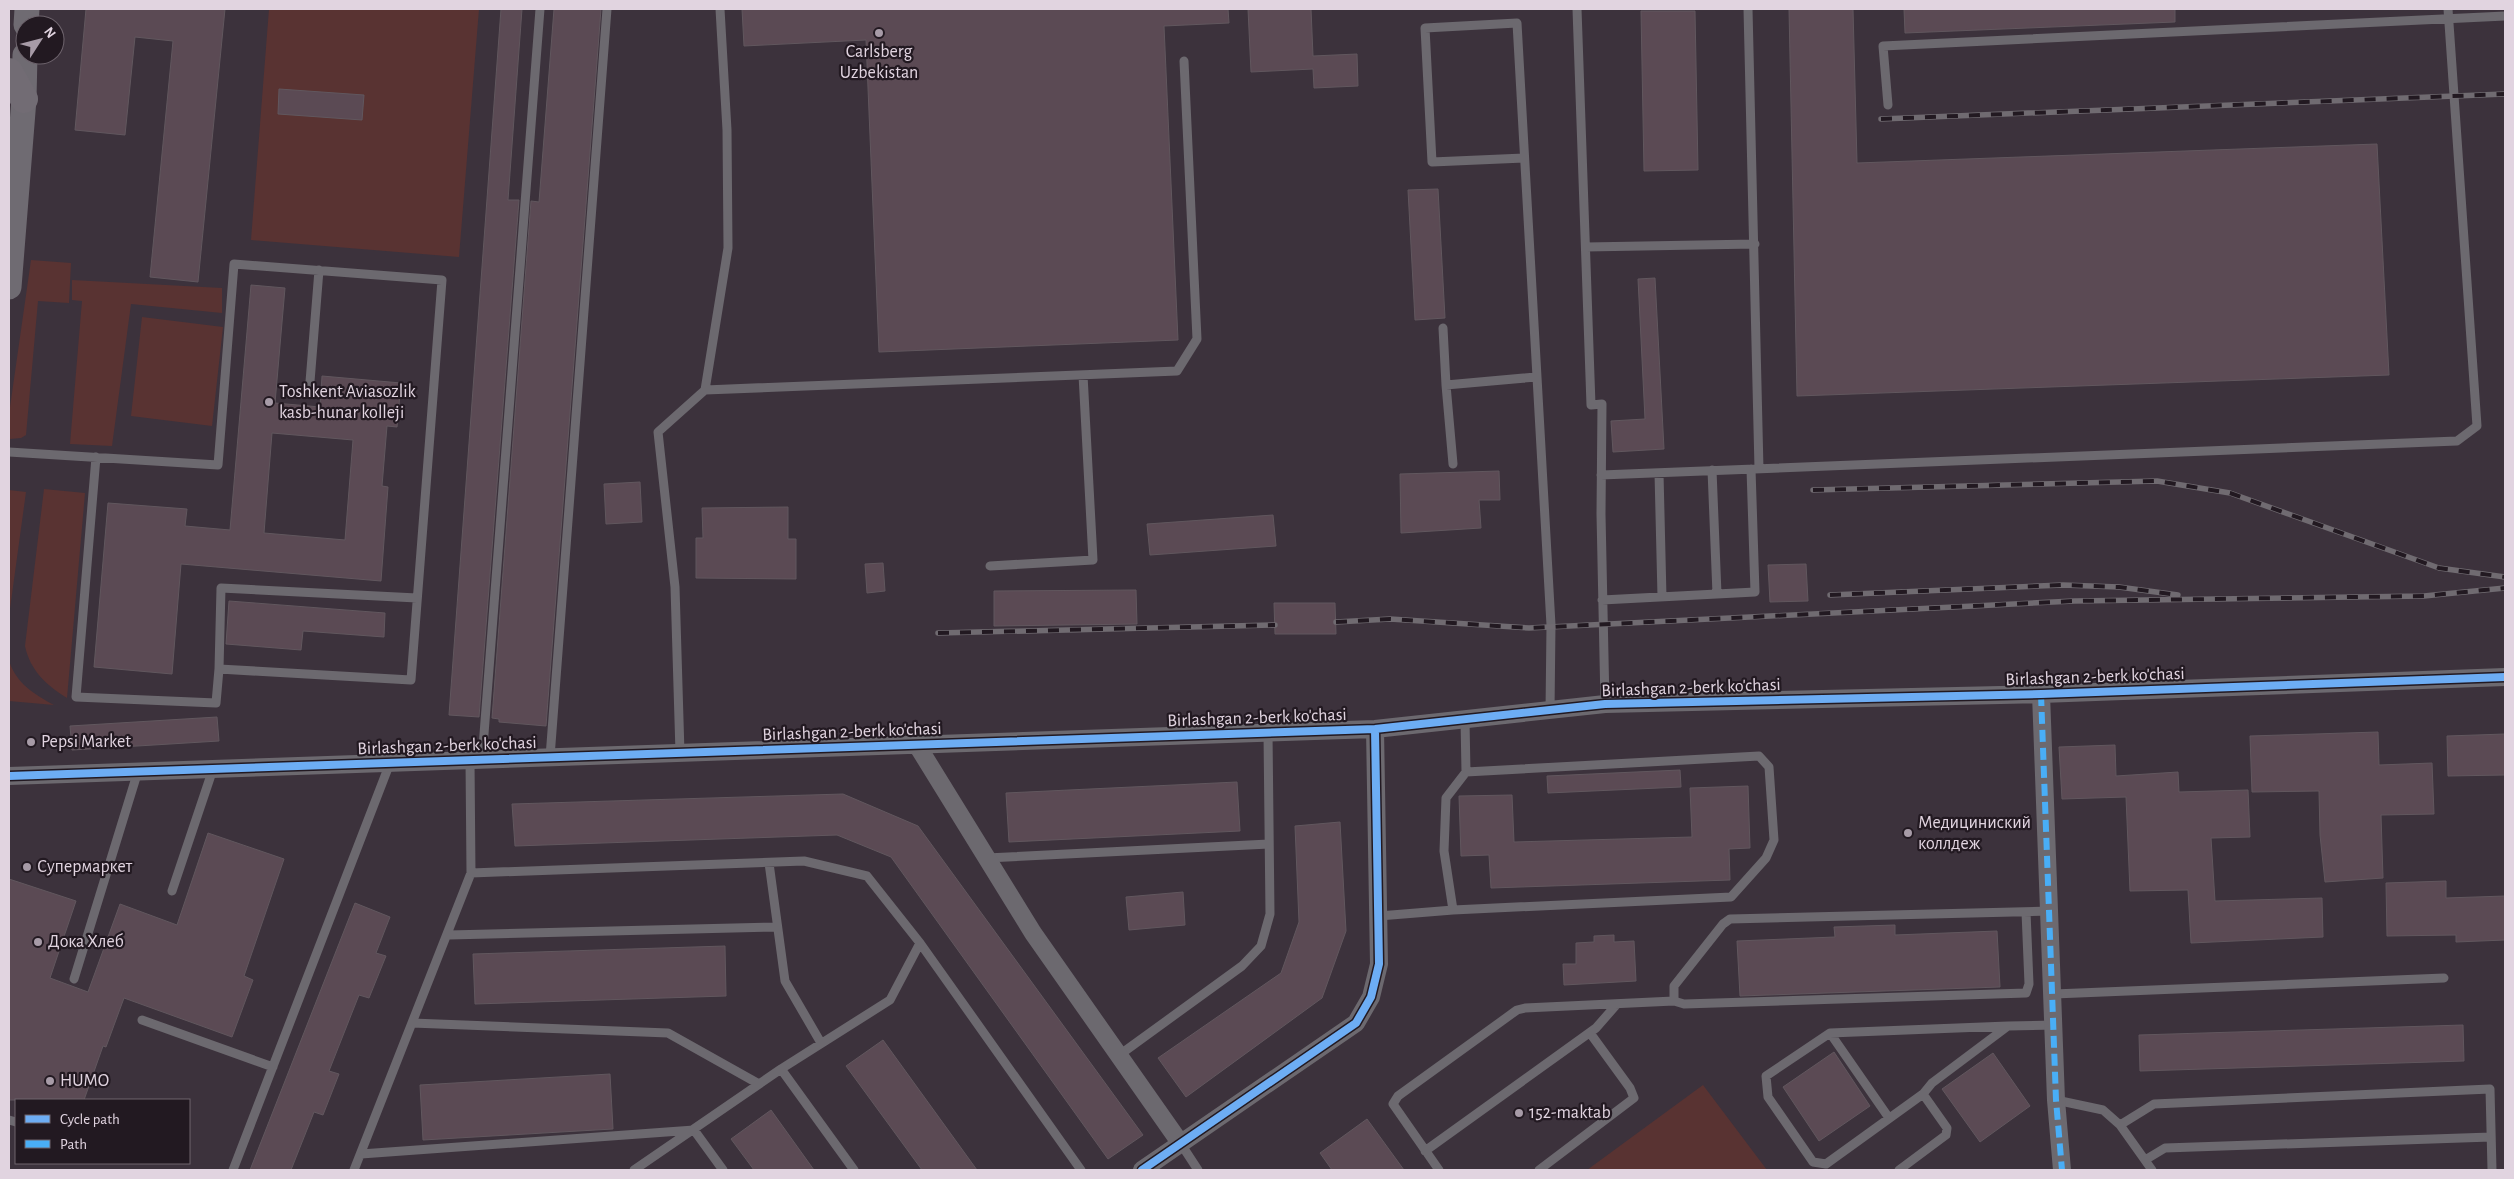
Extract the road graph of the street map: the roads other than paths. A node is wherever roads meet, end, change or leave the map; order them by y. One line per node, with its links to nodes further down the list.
1 (540, 9): 47 (lane)
2 (607, 9): 46 (lane)
3 (720, 9): 22 (lane)
4 (1577, 9): 15 (lane)
5 (1748, 9): 14 (lane)
6 (2448, 13): 7 (lane); 12 (lane); 27 (lane)
7 (2505, 16)
8 (1184, 60): 19 (lane)
9 (25, 65): 11 (main road)
10 (9, 72): 11 (highway)
11 (24, 99): 17 (main road)
12 (1888, 105)
13 (1524, 158): 13 (lane); 20 (lane)
14 (1755, 244): 15 (lane); 27 (lane)
15 (1586, 247): 30 (lane)
16 (319, 270): 23 (lane); 25 (lane); 34 (lane)
17 (9, 287)
18 (1443, 328): 21 (lane)
19 (1083, 375): 22 (lane); 31 (lane)
20 (1536, 377): 21 (lane); 40 (lane)
21 (1446, 385): 26 (lane)
22 (705, 390): 45 (lane)
23 (309, 394)
24 (9, 452): 25 (lane)
25 (96, 457): 36 (lane)
26 (1453, 464)
27 (1755, 469): 28 (lane); 32 (lane)
28 (1712, 470): 29 (lane); 32 (lane)
29 (1659, 473): 30 (lane); 33 (lane)
30 (1601, 475): 35 (lane)
31 (990, 566)
32 (1717, 594): 33 (lane)
33 (1662, 597): 35 (lane)
34 (418, 598): 36 (lane); 36 (lane)
35 (1602, 600): 39 (lane)
36 (219, 669)
37 (2505, 678): 38 (street, Birlashgan 2-berk ko'chasi)
38 (2040, 694): 39 (street, Birlashgan 2-berk ko'chasi); 60 (street)
39 (1605, 704): 40 (street, Birlashgan 2-berk ko'chasi)
40 (1550, 711): 41 (street, Birlashgan 2-berk ko'chasi)
41 (1465, 720): 42 (street, Birlashgan 2-berk ko'chasi); 51 (lane)
42 (1375, 729): 43 (street, Birlashgan 2-berk ko'chasi); 61 (street)
43 (1268, 732): 44 (street, Birlashgan 2-berk ko'chasi); 53 (lane)
44 (917, 745): 45 (street, Birlashgan 2-berk ko'chasi); 54 (street)
45 (680, 753): 46 (street, Birlashgan 2-berk ko'chasi)
46 (550, 757): 47 (street, Birlashgan 2-berk ko'chasi)
47 (476, 760): 48 (street, Birlashgan 2-berk ko'chasi); 56 (lane)
48 (390, 763): 49 (street, Birlashgan 2-berk ko'chasi); 78 (lane)
49 (213, 769): 50 (street, Birlashgan 2-berk ko'chasi); 57 (lane)
50 (138, 771): 52 (street, Birlashgan 2-berk ko'chasi); 66 (lane)
51 (1466, 772): 58 (lane); 58 (lane)
52 (9, 776)
53 (1269, 844): 54 (lane); 77 (lane)
54 (987, 858): 77 (street)
55 (769, 863): 56 (lane); 62 (lane); 64 (lane)
56 (471, 873): 63 (lane)
57 (172, 891)
58 (1453, 910): 61 (lane)
59 (2026, 912): 60 (lane); 68 (lane); 68 (lane)
60 (2050, 912): 67 (street)
61 (1378, 916): 87 (street)
62 (777, 927): 63 (lane); 76 (lane)
63 (448, 935): 71 (lane)
64 (920, 942): 76 (lane); 96 (lane)
65 (2444, 978): 67 (lane)
66 (74, 979)
67 (2054, 994): 72 (street)
68 (1674, 1001): 69 (lane)
69 (1617, 1004): 74 (lane); 88 (lane)
70 (142, 1020): 78 (lane)
71 (412, 1023): 80 (lane); 89 (lane)
72 (2055, 1025): 73 (lane); 82 (street)
73 (2008, 1026): 75 (lane); 81 (lane)
74 (1590, 1033): 88 (lane); 100 (lane)
75 (1830, 1033): 83 (lane); 83 (lane)
76 (821, 1043): 79 (lane)
77 (1118, 1056): 87 (street)
78 (273, 1067): 91 (lane)
79 (781, 1068): 80 (lane); 95 (lane)
80 (759, 1084): 85 (lane)
81 (1923, 1094): 83 (lane); 101 (lane)
82 (2056, 1100): 84 (lane); 102 (street)
83 (1889, 1118)
84 (2120, 1125): 86 (lane); 90 (lane)
85 (694, 1130): 89 (lane); 93 (lane); 94 (lane)
86 (2491, 1137): 90 (lane); 104 (lane)
87 (1181, 1144): 97 (street); 98 (lane)
88 (1425, 1151): 99 (lane)
89 (361, 1154): 92 (lane)
90 (2145, 1160): 103 (lane)
91 (233, 1170)
92 (354, 1170)
93 (634, 1170)
94 (723, 1170)
95 (854, 1170)
96 (1081, 1170)
97 (1142, 1170)
98 (1198, 1170)
99 (1439, 1170)
100 (1539, 1170)
101 (1898, 1170)
102 (2062, 1170)
103 (2152, 1170)
104 (2492, 1170)

